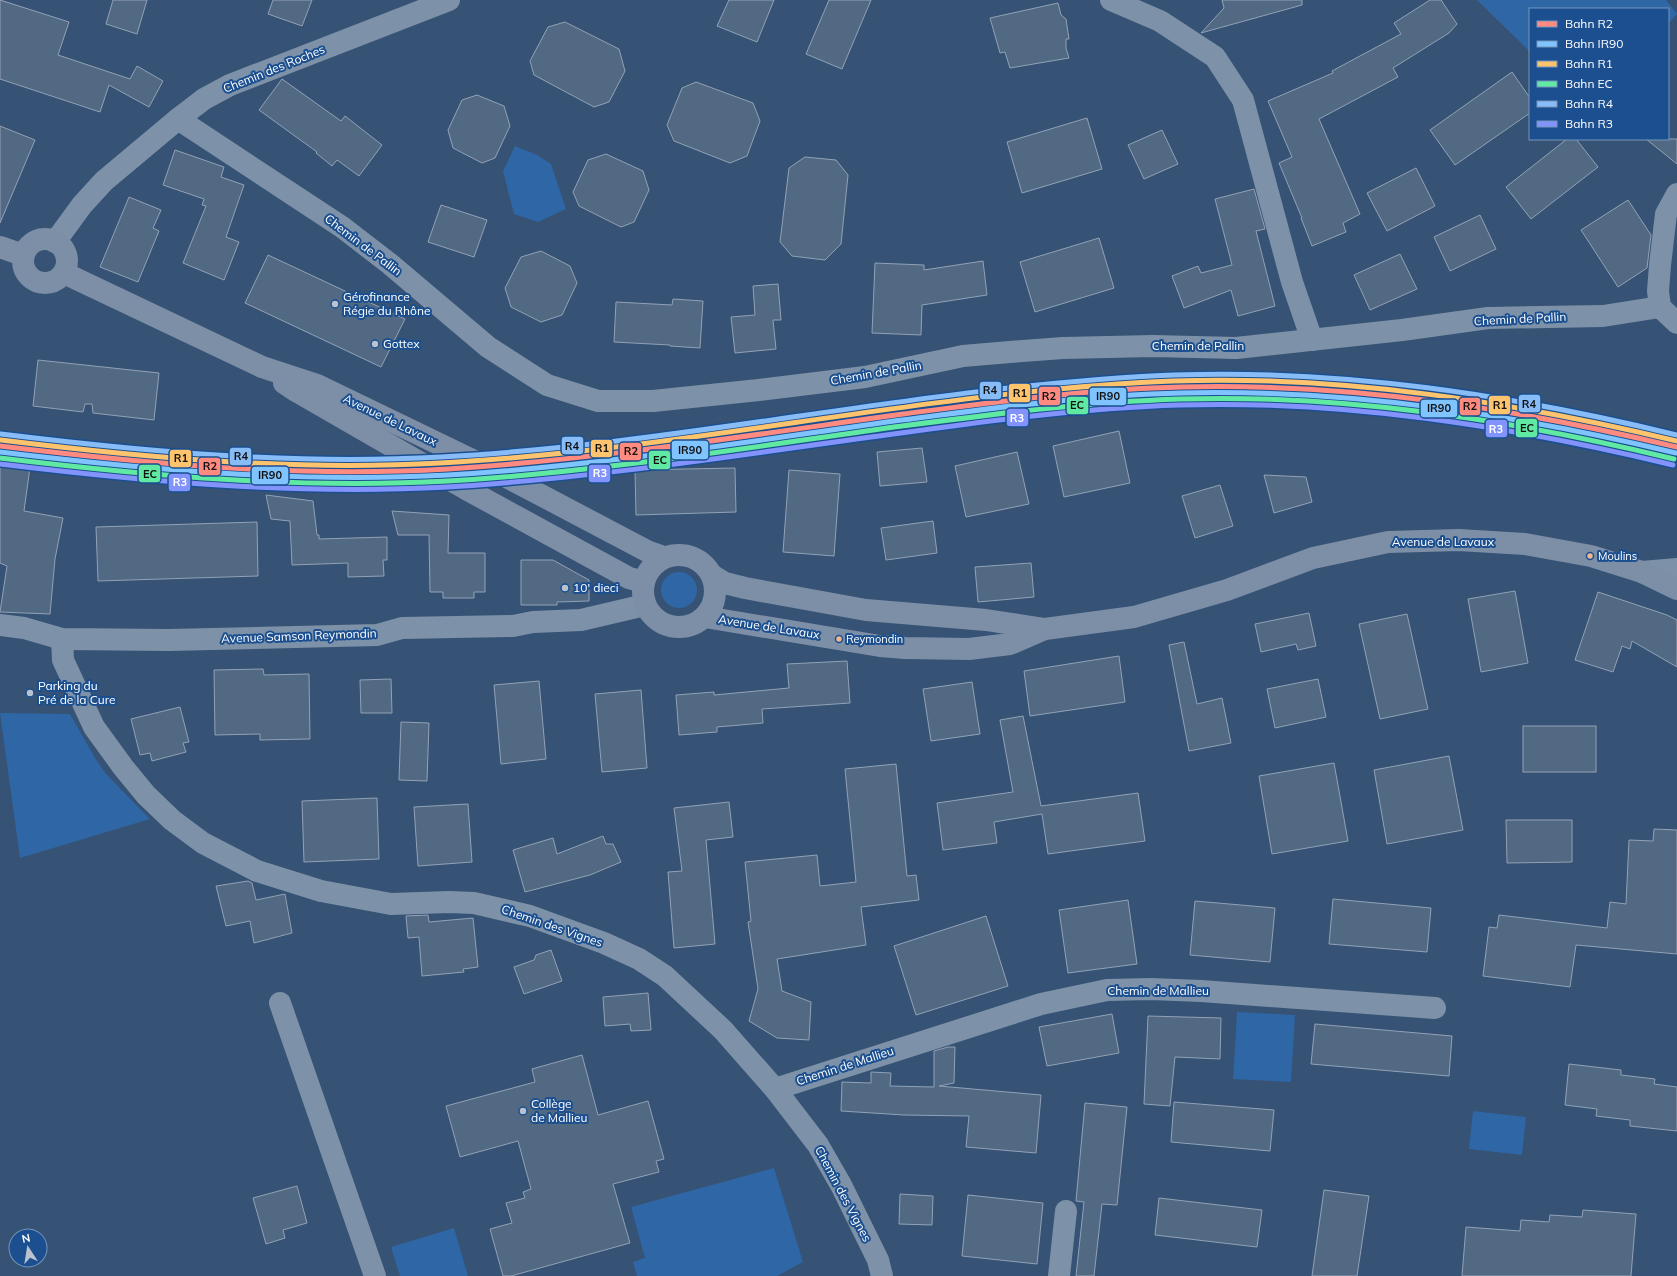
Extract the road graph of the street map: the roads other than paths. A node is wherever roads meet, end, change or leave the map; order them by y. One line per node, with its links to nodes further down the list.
1 (449, 0): 3 (street, Chemin des Roches)
2 (1110, 0): 11 (street)
3 (178, 119): 5 (street, Chemin des Roches); 11 (street, Chemin de Pallin)
4 (1677, 194): 9 (street)
5 (55, 242): 7 (main road); 8 (main road)
6 (0, 247): 7 (main road)
7 (23, 255): 8 (main road)
8 (64, 273): 12 (main road, Avenue de Lavaux)
9 (1660, 307): 10 (street); 11 (street, Chemin de Pallin)
10 (1677, 324)
11 (1312, 340)
12 (262, 367): 13 (main road, Avenue de Lavaux); 17 (main road, Avenue de Lavaux)
13 (664, 557): 16 (main road); 17 (main road)
14 (1677, 568): 15 (street)
15 (1642, 572): 18 (main road, Avenue de Lavaux); 22 (main road, Avenue de Lavaux)
16 (712, 575): 20 (main road); 22 (main road, Avenue de Lavaux)
17 (644, 582): 19 (main road)
18 (1677, 589)
19 (645, 605): 20 (main road); 23 (street, Avenue Samson Reymondin)
20 (705, 617): 22 (main road, Avenue de Lavaux)
21 (0, 625): 23 (street, Avenue Samson Reymondin)
22 (1045, 629)
23 (62, 639): 26 (street, Chemin des Vignes)
24 (280, 1003): 28 (street)
25 (1435, 1008): 26 (street, Chemin de Mallieu)
26 (775, 1089): 29 (street, Chemin des Vignes)
27 (1066, 1211): 30 (street)
28 (375, 1276)
29 (882, 1276)
30 (1059, 1276)

